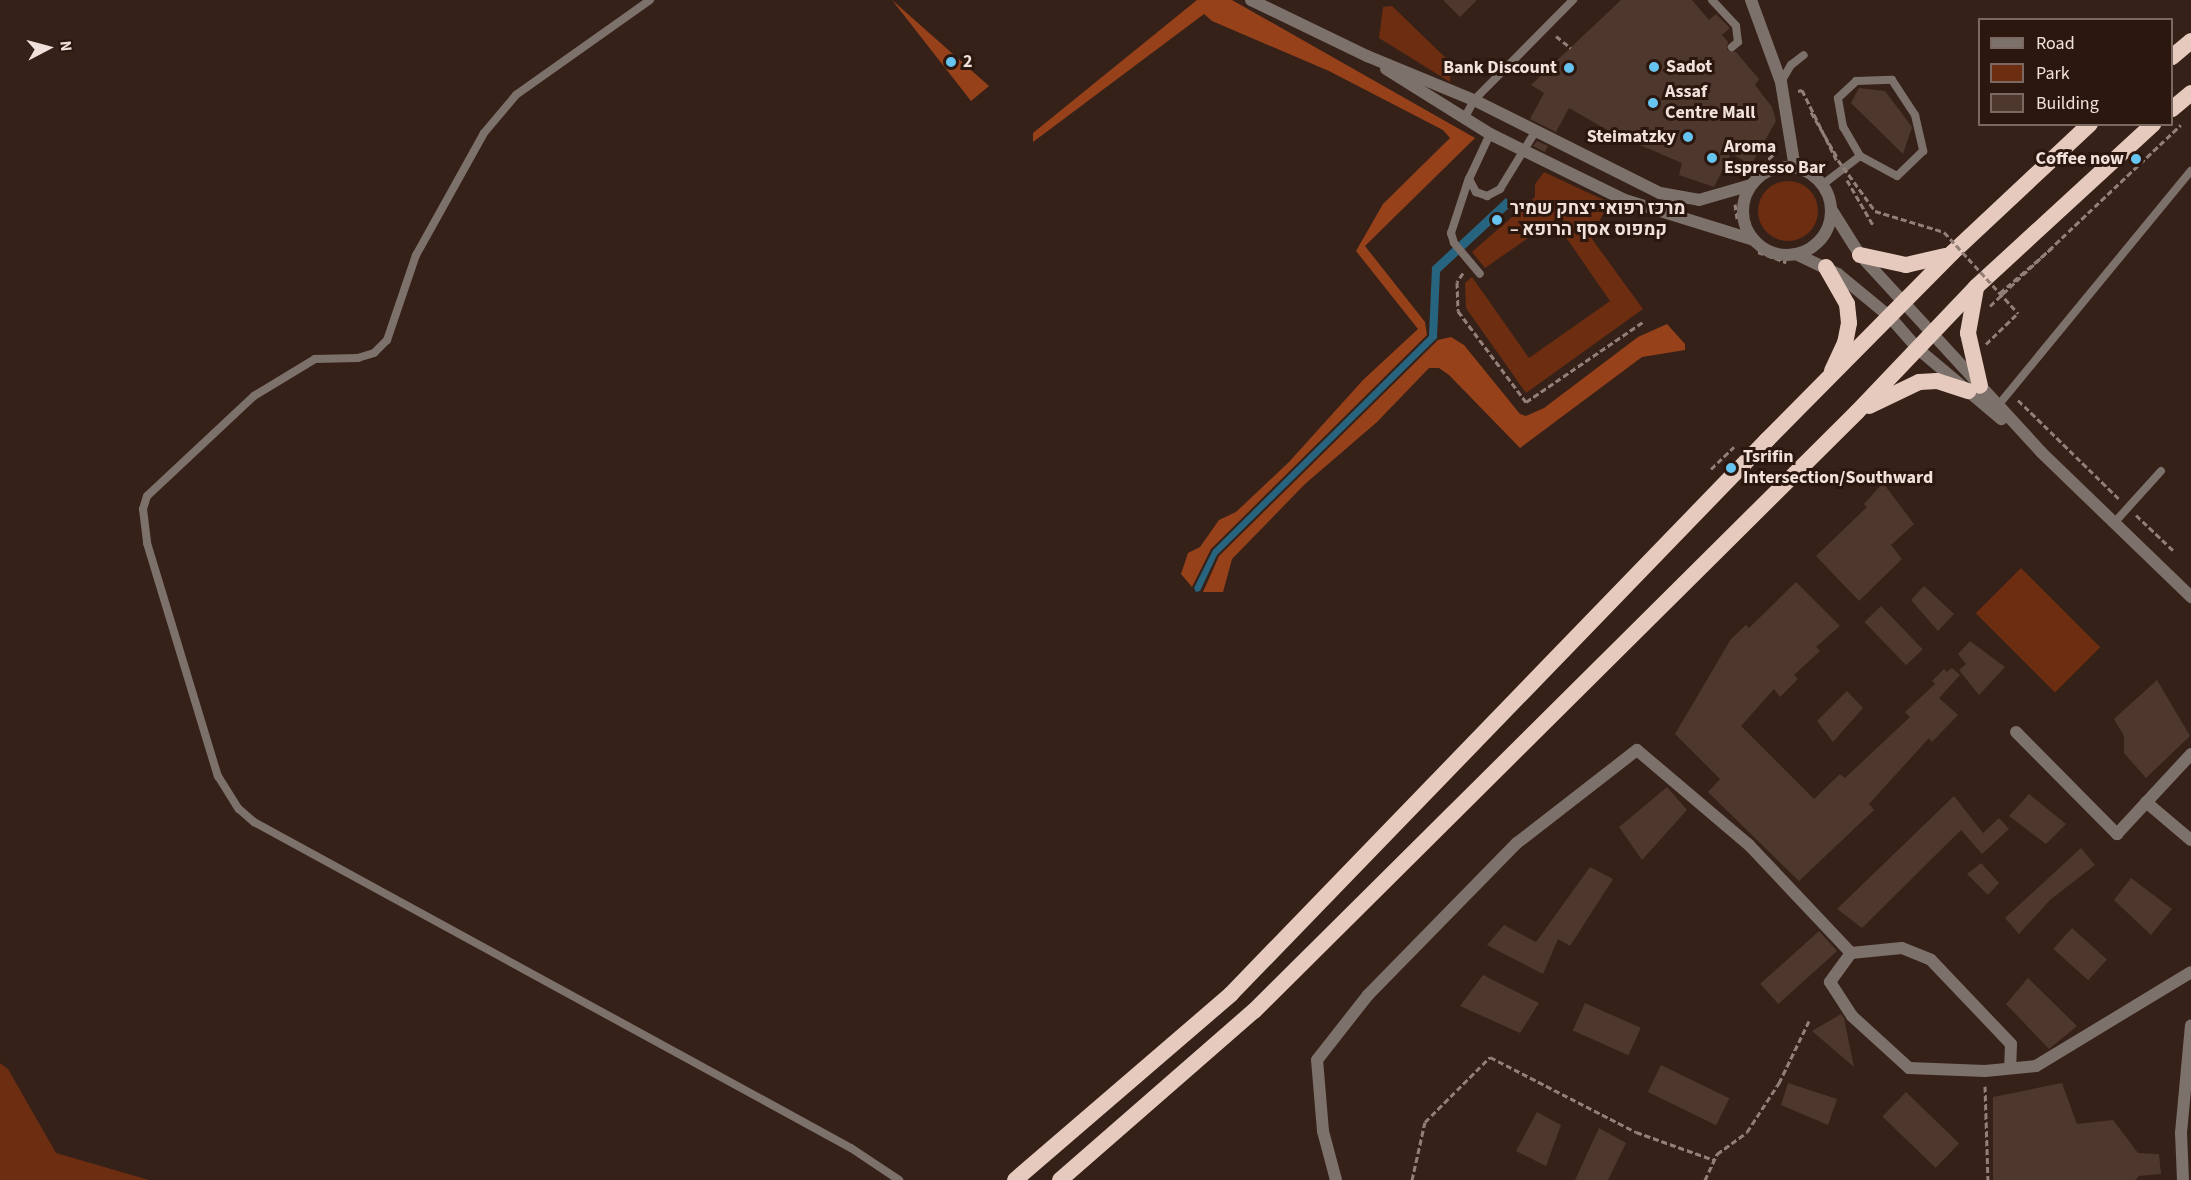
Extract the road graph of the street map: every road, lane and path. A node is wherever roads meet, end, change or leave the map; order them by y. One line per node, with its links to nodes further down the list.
1 (650, 0): 68 (lane)
2 (1251, 0): 11 (street)
3 (1572, 0): 6 (lane)
4 (1712, 0): 8 (lane)
5 (1751, 0): 13 (street)
6 (1545, 28): 9 (path); 15 (lane)
7 (2191, 40): 12 (highway)
8 (1732, 47)
9 (1571, 48)
10 (1804, 55): 13 (lane)
11 (1367, 56): 15 (street); 18 (street)
12 (2173, 56)
13 (1781, 82): 28 (street)
14 (2191, 93): 16 (highway)
15 (1474, 100): 18 (lane); 23 (street)
16 (2173, 108)
17 (1812, 111): 20 (path)
18 (1464, 119): 24 (street)
19 (1828, 120): 20 (path)
20 (1820, 124): 43 (path, bridge)
21 (2088, 126): 36 (highway)
22 (2151, 126): 42 (highway)
23 (1535, 132): 25 (lane); 31 (street)
24 (1490, 134): 25 (street); 30 (lane)
25 (1525, 152): 30 (lane); 34 (street)
26 (1860, 156): 26 (lane); 32 (lane)
27 (1725, 165): 31 (path)
28 (1795, 168): 31 (street); 32 (street)
29 (2191, 171): 52 (lane)
30 (1469, 176): 39 (lane)
31 (1750, 182): 34 (street)
32 (1822, 185): 33 (street)
33 (1831, 209): 37 (street); 38 (street)
34 (1754, 240): 37 (street)
35 (2052, 246): 43 (path, bridge)
36 (1952, 253): 38 (highway); 44 (highway)
37 (1796, 254): 40 (street)
38 (1860, 255): 44 (street)
39 (1468, 259): 41 (lane); 46 (path)
40 (1826, 267): 45 (street); 50 (highway)
41 (1480, 274)
42 (1976, 287): 47 (highway); 51 (highway)
43 (2000, 293): 48 (path, bridge)
44 (1904, 303): 45 (highway); 47 (street)
45 (1890, 316): 49 (street); 50 (highway)
46 (1643, 322)
47 (1932, 334): 49 (highway); 51 (street)
48 (1983, 347)
49 (1917, 349): 51 (street); 53 (highway)
50 (1827, 382): 69 (highway)
51 (1974, 389): 52 (street); 53 (highway)
52 (1995, 409): 55 (street)
53 (1857, 412): 70 (highway)
54 (2161, 471): 55 (lane)
55 (2114, 523): 56 (street)
56 (2191, 597)
57 (2016, 732): 59 (street)
58 (2191, 754): 59 (street)
59 (2146, 802): 60 (street)
60 (2191, 840)
61 (1851, 953): 65 (street); 66 (street); 71 (street)
62 (2191, 972): 65 (street)
63 (1809, 1021): 67 (path)
64 (2191, 1025): 75 (street)
65 (2010, 1067): 66 (street)
66 (1985, 1071): 74 (path)
67 (1714, 1160): 72 (path); 73 (path)
68 (899, 1180)
69 (1015, 1180)
70 (1060, 1180)
71 (1336, 1180)
72 (1412, 1180)
73 (1705, 1180)
74 (1988, 1180)
75 (2183, 1180)

